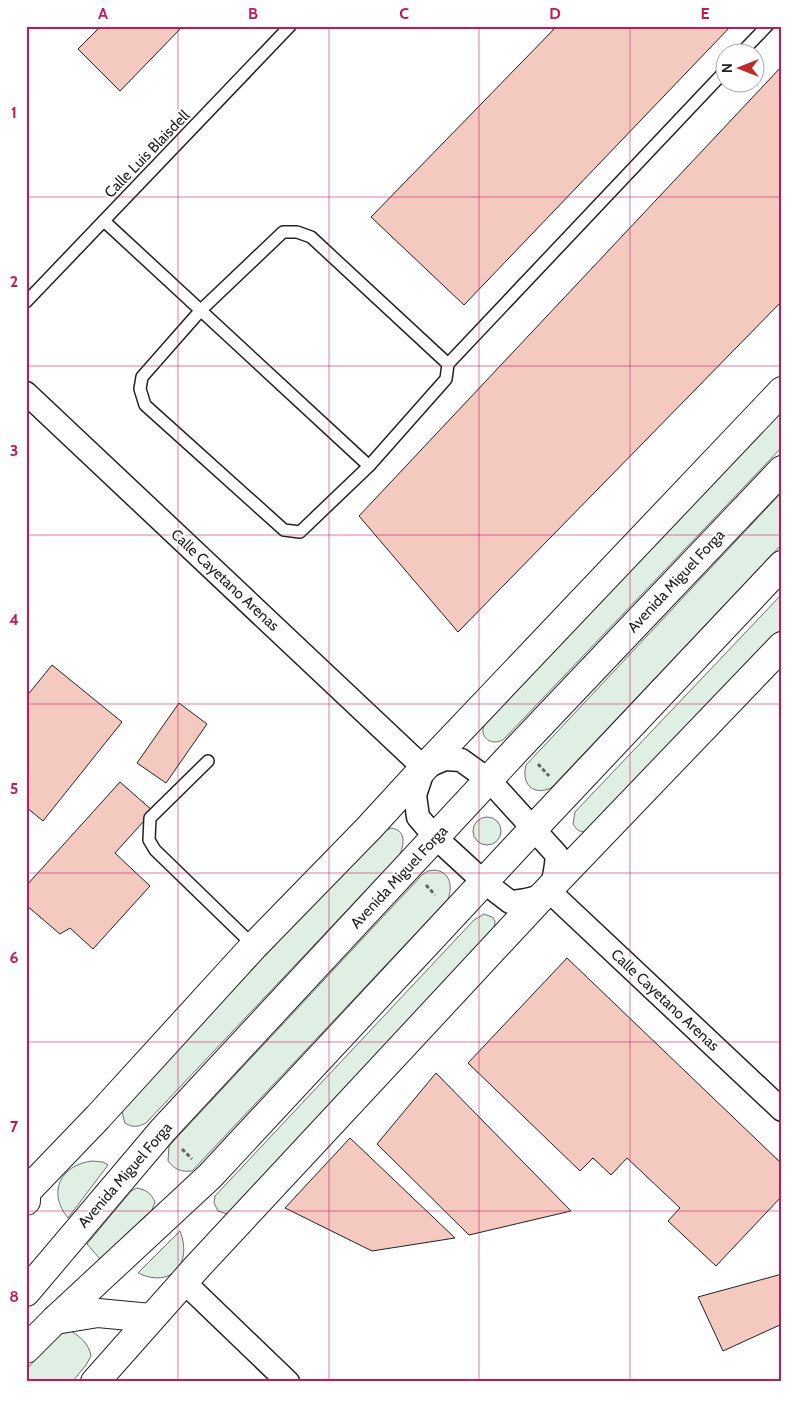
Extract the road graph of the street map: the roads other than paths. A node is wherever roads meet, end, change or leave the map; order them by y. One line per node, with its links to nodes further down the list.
1 (290, 26): 5 (lane, Calle Luis Blaisdell)
2 (767, 26): 3 (lane)
3 (752, 42)
4 (716, 81): 8 (lane)
5 (104, 221): 6 (lane, Calle Luis Blaisdell); 7 (lane)
6 (26, 302)
7 (201, 310): 8 (lane); 11 (lane); 11 (lane)
8 (448, 364): 11 (lane)
9 (782, 391): 16 (main road)
10 (26, 392): 16 (street, Calle Cayetano Arenas)
11 (369, 466)
12 (782, 470): 17 (main road, Avenida Miguel Forga)
13 (782, 565): 18 (main road)
14 (782, 646): 21 (main road)
15 (208, 761): 22 (lane)
16 (424, 768): 17 (street); 19 (street); 22 (main road)
17 (489, 780): 18 (street); 19 (main road, Avenida Miguel Forga)
18 (534, 828): 20 (main road); 21 (street)
19 (436, 837): 20 (street); 27 (main road, Avenida Miguel Forga)
20 (484, 882): 21 (street); 29 (main road)
21 (548, 890): 23 (street, Calle Cayetano Arenas); 26 (main road)
22 (254, 946): 24 (main road)
23 (782, 1110)
24 (26, 1191): 25 (main road)
25 (26, 1201)
26 (184, 1282): 28 (main road); 32 (street)
27 (26, 1292)
28 (151, 1318): 29 (main road); 31 (main road)
29 (55, 1320): 30 (main road)
30 (26, 1349)
31 (95, 1382)
32 (288, 1382)

